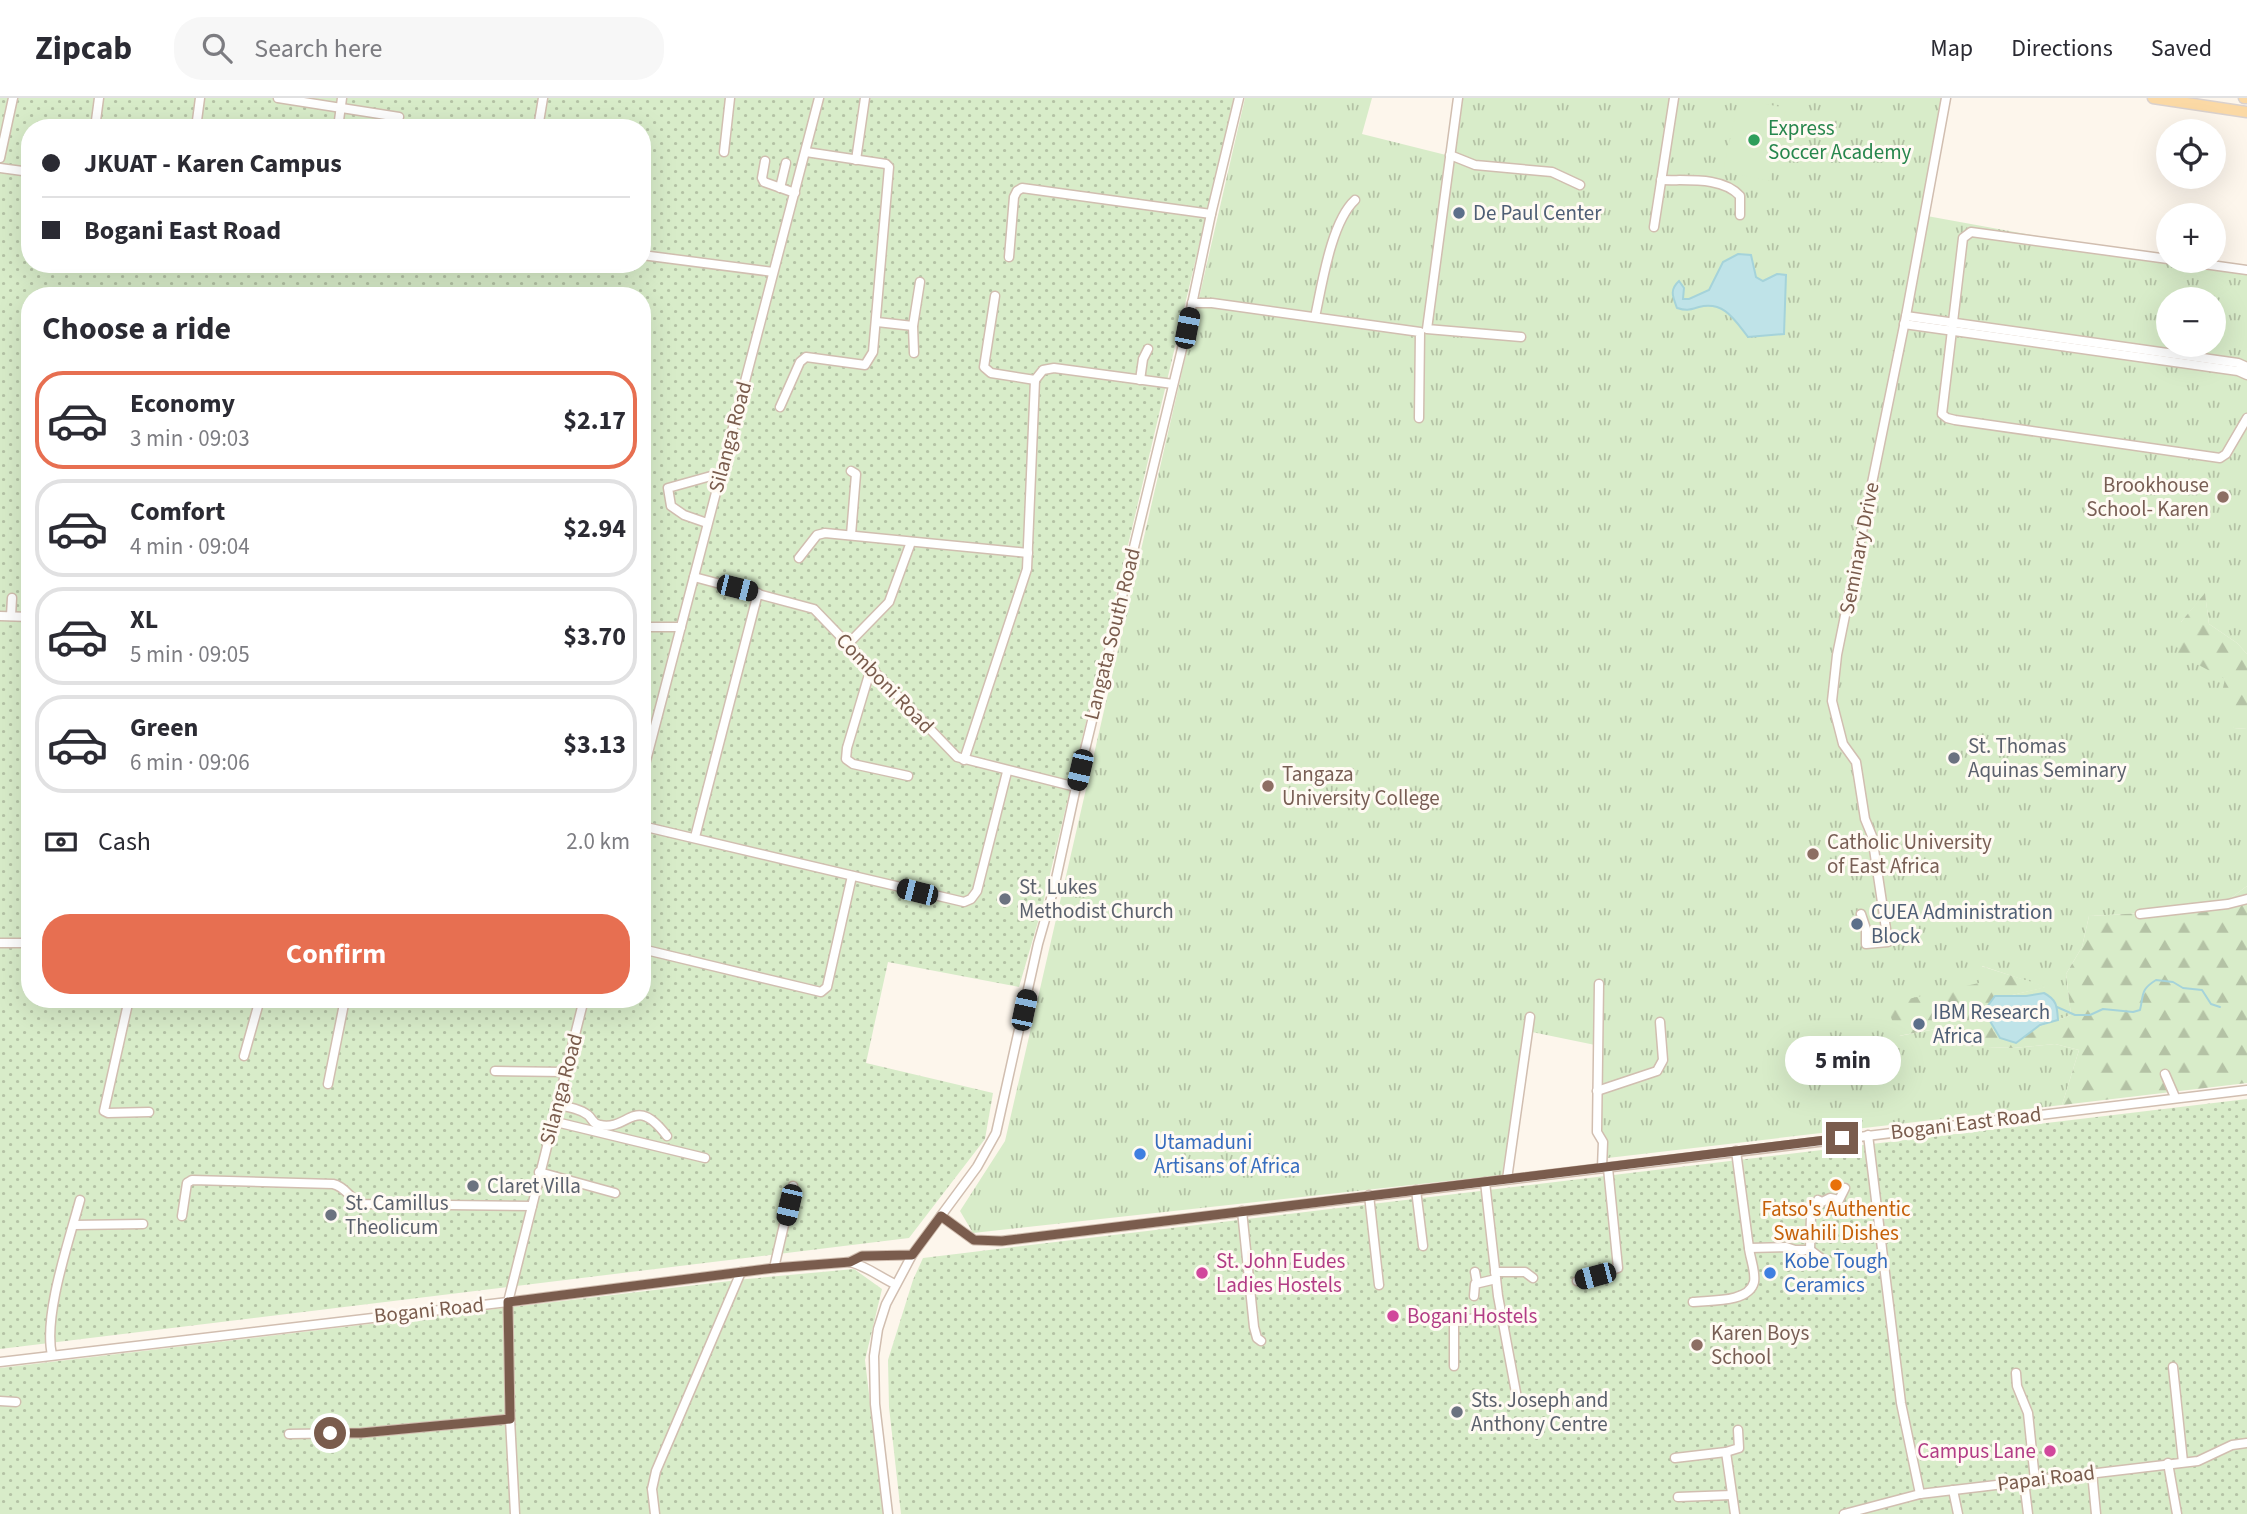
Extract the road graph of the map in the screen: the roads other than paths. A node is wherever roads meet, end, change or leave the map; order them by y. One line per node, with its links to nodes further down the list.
1 (13, 98): 24 (street)
2 (99, 98): 18 (street)
3 (200, 98): 19 (street)
4 (278, 98): 14 (street)
5 (543, 98): 20 (street)
6 (730, 98): 21 (street)
7 (819, 98): 22 (street, Silanga Road)
8 (865, 98): 25 (street)
9 (1239, 98): 35 (street, Langata South Road)
10 (1458, 98): 23 (street)
11 (1674, 98): 30 (street)
12 (1946, 98): 48 (street, Seminary Drive)
13 (2153, 98): 15 (main road)
14 (341, 103): 17 (street)
15 (2220, 103): 16 (main road)
16 (2247, 113)
17 (399, 117)
18 (96, 119)
19 (197, 119)
20 (540, 119)
21 (723, 152)
22 (806, 152): 25 (street); 33 (street, Silanga Road)
23 (1450, 155): 31 (street); 52 (street)
24 (0, 158)
25 (856, 160): 49 (street)
26 (765, 161): 32 (street)
27 (786, 163): 32 (street)
28 (0, 167): 29 (street)
29 (21, 170)
30 (1661, 180): 36 (street); 37 (street)
31 (1580, 185)
32 (780, 188): 33 (street)
33 (795, 193): 43 (street, Silanga Road)
34 (1354, 200): 47 (street)
35 (1211, 214): 39 (street); 46 (street, Langata South Road)
36 (1740, 215)
37 (1654, 227)
38 (651, 257): 43 (street)
39 (1009, 257)
40 (2156, 257): 51 (street)
41 (2226, 267): 42 (street)
42 (2247, 270)
43 (773, 272): 65 (street, Silanga Road)
44 (920, 282): 50 (street)
45 (995, 296): 57 (street)
46 (1192, 303): 47 (street); 59 (street, Langata South Road)
47 (1315, 317): 61 (street)
48 (1905, 320): 51 (street); 89 (street, Seminary Drive)
49 (877, 322): 50 (street); 60 (street)
50 (913, 326): 54 (street)
51 (1953, 326): 55 (street); 56 (street); 62 (street)
52 (1521, 337)
53 (1148, 349): 58 (street)
54 (914, 353)
55 (2247, 367)
56 (2247, 375)
57 (1035, 380): 58 (street); 68 (street)
58 (1140, 380): 59 (street)
59 (1173, 384): 84 (street, Langata South Road)
60 (780, 407)
61 (1419, 418)
62 (2247, 418)
63 (851, 471): 66 (street)
64 (710, 476): 65 (street)
65 (707, 523): 70 (street, Silanga Road)
66 (851, 535): 67 (street); 69 (street)
67 (911, 542): 68 (street); 78 (street)
68 (1028, 553): 81 (street)
69 (799, 558)
70 (694, 577): 71 (street, Comboni Road); 77 (street, Silanga Road)
71 (758, 593): 78 (street, Comboni Road); 86 (street)
72 (12, 598): 74 (street)
73 (0, 616): 74 (street)
74 (11, 616): 75 (street)
75 (21, 617)
76 (651, 627): 77 (street)
77 (681, 627): 80 (street, Silanga Road)
78 (848, 644): 79 (street, Comboni Road)
79 (871, 668): 81 (street, Comboni Road); 83 (street)
80 (651, 734)
81 (964, 760): 82 (street, Comboni Road)
82 (1007, 772): 84 (street, Comboni Road); 87 (street)
83 (908, 776)
84 (1076, 787): 129 (street, Langata South Road)
85 (651, 828): 86 (street)
86 (695, 838): 87 (street)
87 (852, 876): 93 (street)
88 (2247, 899): 90 (street)
89 (1861, 914)
90 (2140, 914)
91 (0, 943): 92 (street)
92 (21, 943)
93 (651, 952)
94 (1598, 984): 107 (street)
95 (127, 1008): 110 (street)
96 (257, 1008): 101 (street)
97 (343, 1008): 105 (street)
98 (582, 1008): 103 (street, Silanga Road)
99 (1530, 1017): 118 (street)
100 (1660, 1022): 107 (street)
101 (244, 1056)
102 (495, 1071): 103 (street)
103 (565, 1072): 109 (street, Silanga Road)
104 (2165, 1074): 108 (street)
105 (328, 1084)
106 (2247, 1090): 108 (street, Bogani East Road)
107 (1597, 1091): 116 (street)
108 (2175, 1097): 112 (street, Bogani East Road)
109 (556, 1105): 111 (street, Silanga Road); 113 (street)
110 (149, 1112)
111 (552, 1121): 115 (street); 117 (street, Silanga Road)
112 (1868, 1135): 114 (street, Bogani East Road); 172 (street)
113 (667, 1136)
114 (1736, 1151): 116 (street, Bogani East Road); 133 (street)
115 (705, 1158)
116 (1605, 1168): 118 (street, Bogani East Road); 143 (street)
117 (539, 1172): 123 (street); 126 (street, Silanga Road)
118 (1507, 1179): 119 (street, Bogani East Road)
119 (1485, 1182): 122 (street, Bogani East Road); 141 (street)
120 (793, 1186): 138 (street)
121 (1846, 1188): 134 (street)
122 (1416, 1190): 124 (street, Bogani East Road); 132 (street)
123 (615, 1193)
124 (1369, 1195): 127 (street, Bogani East Road); 146 (street)
125 (80, 1200): 131 (street)
126 (532, 1206): 128 (street); 148 (street, Silanga Road)
127 (1242, 1211): 129 (street, Bogani East Road); 151 (street)
128 (182, 1216)
129 (941, 1216): 135 (street, Langata South Road)
130 (144, 1224): 131 (street)
131 (74, 1225): 152 (street)
132 (1423, 1246)
133 (1749, 1248): 134 (street); 149 (street)
134 (1810, 1250): 137 (street)
135 (912, 1255): 136 (street, Bogani Road); 145 (street, Langata South Road)
136 (850, 1262): 138 (street, Bogani Road); 145 (street)
137 (1826, 1262)
138 (774, 1268): 139 (street, Bogani Road)
139 (741, 1272): 148 (street, Bogani Road); 176 (street)
140 (1475, 1272): 144 (street)
141 (1496, 1276): 142 (street); 144 (street); 150 (street)
142 (1533, 1278)
143 (1577, 1281)
144 (1477, 1283): 147 (street)
145 (895, 1284): 177 (street, Langata South Road)
146 (1379, 1285)
147 (1474, 1296)
148 (508, 1302): 152 (street, Bogani Road); 160 (street, Silanga Road)
149 (1693, 1302)
150 (1501, 1313): 154 (street); 157 (street)
151 (1261, 1341)
152 (52, 1355): 153 (street, Bogani Road)
153 (0, 1362)
154 (1454, 1366)
155 (2172, 1367): 166 (street)
156 (2016, 1373): 169 (street)
157 (1517, 1398)
158 (0, 1401): 159 (street)
159 (16, 1402)
160 (510, 1419): 162 (street); 175 (street, Silanga Road)
161 (1738, 1430): 164 (street)
162 (289, 1434)
163 (2247, 1443): 166 (street, Papai Road)
164 (1726, 1452): 165 (street); 173 (street)
165 (1675, 1458)
166 (2183, 1462): 167 (street, Papai Road)
167 (2168, 1463): 168 (street, Papai Road); 183 (street)
168 (2092, 1472): 169 (street, Papai Road); 182 (street)
169 (2035, 1480): 170 (street, Papai Road)
170 (2024, 1481): 171 (street, Papai Road); 181 (street)
171 (1953, 1490): 172 (street, Papai Road); 180 (street)
172 (1920, 1494): 179 (street, Papai Road)
173 (1732, 1495): 174 (street); 178 (street)
174 (1678, 1497)
175 (515, 1514)
176 (655, 1514)
177 (888, 1514)
178 (1735, 1514)
179 (1844, 1514)
180 (1958, 1514)
181 (2028, 1514)
182 (2096, 1514)
183 (2177, 1514)

